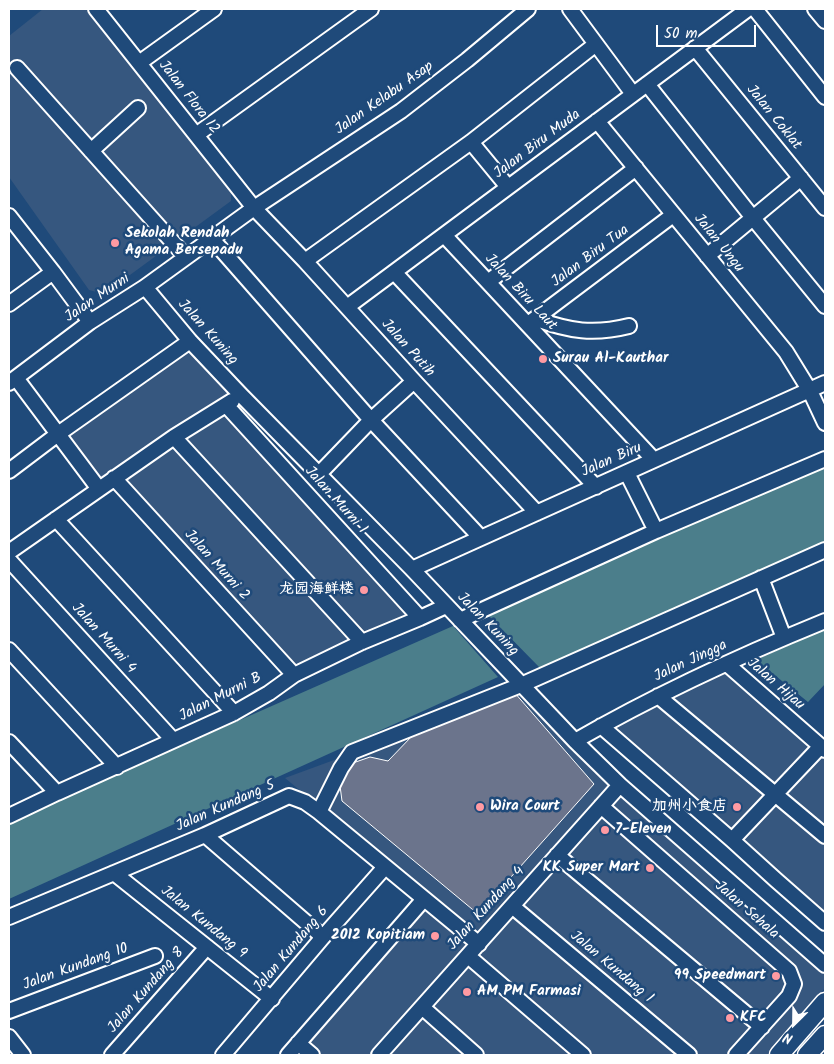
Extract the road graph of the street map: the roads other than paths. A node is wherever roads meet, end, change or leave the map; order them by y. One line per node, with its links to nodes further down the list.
1 (96, 9): 12 (street, Jalan Flora 12)
2 (214, 9): 12 (street)
3 (371, 9): 19 (street)
4 (528, 9): 26 (street, Jalan Kelabu Asap)
5 (570, 9): 10 (street)
6 (748, 9): 11 (street, Jalan Biru Muda)
7 (755, 9): 16 (street)
8 (815, 9): 9 (street)
9 (825, 21)
10 (596, 44): 15 (street); 20 (street)
11 (695, 48): 14 (street, Jalan Biru Muda); 23 (street, Jalan Coklat)
12 (139, 63): 19 (street, Jalan Flora 12)
13 (17, 68): 21 (street)
14 (648, 84): 15 (street, Jalan Biru Muda); 28 (street)
15 (633, 94): 18 (street, Jalan Biru Muda)
16 (825, 97)
17 (138, 108): 21 (street)
18 (597, 121): 22 (street, Jalan Ungu); 24 (street, Jalan Biru Muda)
19 (196, 135): 26 (street, Jalan Flora 12)
20 (470, 142): 24 (street); 34 (street)
21 (91, 151): 33 (street)
22 (636, 168): 27 (street, Jalan Ungu); 37 (street)
23 (801, 178): 25 (street, Jalan Coklat); 28 (street)
24 (508, 187): 30 (street, Jalan Biru Muda)
25 (824, 205)
26 (254, 208): 31 (street, Jalan Murni); 34 (street, Jalan Putih)
27 (673, 215): 32 (street, Jalan Ungu); 42 (street, Jalan Biru Tua)
28 (753, 218): 32 (street); 40 (street)
29 (11, 224): 35 (street)
30 (444, 235): 36 (street, Jalan Biru Muda); 37 (street, Jalan Biru Laut)
31 (212, 238): 33 (street, Jalan Murni); 52 (street)
32 (706, 256): 49 (street, Jalan Ungu)
33 (186, 257): 38 (street, Jalan Murni)
34 (305, 261): 41 (street, Jalan Putih)
35 (54, 272): 39 (street); 43 (street)
36 (394, 272): 41 (street, Jalan Biru Muda); 62 (street)
37 (488, 282): 42 (street, Jalan Biru Laut)
38 (145, 287): 43 (street, Jalan Murni); 45 (street, Jalan Kuning)
39 (9, 304)
40 (825, 306)
41 (347, 307): 47 (street, Jalan Putih)
42 (532, 321): 44 (street); 57 (street, Jalan Biru Laut)
43 (90, 322): 46 (street, Jalan Murni)
44 (629, 326)
45 (190, 341): 50 (street, Jalan Kuning); 54 (street)
46 (12, 380): 54 (street)
47 (414, 381): 52 (street); 64 (street, Jalan Putih)
48 (825, 384): 49 (street, Jalan Biru)
49 (810, 390): 53 (street, Jalan Ungu); 57 (street, Jalan Biru)
50 (241, 395): 51 (street); 60 (street, Jalan Kuning)
51 (226, 405): 55 (street); 74 (street, Jalan Murni 1)
52 (371, 420): 60 (street); 67 (street)
53 (825, 423)
54 (58, 434): 58 (street); 63 (street)
55 (174, 437): 61 (street); 78 (street)
56 (825, 459): 66 (street)
57 (654, 460): 59 (street, Jalan Biru)
58 (9, 471)
59 (627, 473): 62 (street, Jalan Biru); 66 (street)
60 (319, 474): 71 (street, Jalan Kuning)
61 (114, 478): 63 (street); 81 (street, Jalan Murni 2)
62 (596, 486): 64 (street, Jalan Biru)
63 (99, 489): 65 (street)
64 (537, 513): 67 (street, Jalan Biru)
65 (56, 519): 69 (street); 84 (street)
66 (656, 531): 75 (street)
67 (481, 538): 71 (street, Jalan Biru)
68 (825, 550): 72 (street)
69 (9, 552)
70 (9, 560): 86 (street, Jalan Murni 4)
71 (412, 569): 73 (street, Jalan Kuning)
72 (761, 578): 77 (street); 82 (street)
73 (446, 606): 74 (street, Jalan Murni B); 75 (street, Jalan Kuning)
74 (420, 618): 78 (street, Jalan Murni B)
75 (460, 620): 82 (street, Jalan Kuning)
76 (825, 621): 77 (street, Jalan Jingga)
77 (784, 638): 80 (street, Jalan Jingga)
78 (362, 642): 81 (street, Jalan Murni B)
79 (9, 650): 90 (street)
80 (727, 664): 83 (street, Jalan Jingga); 89 (street, Jalan Hijau)
81 (294, 675): 84 (street, Jalan Murni B)
82 (521, 685): 87 (street, Jalan Kuning); 95 (street)
83 (658, 696): 85 (street, Jalan Jingga); 93 (street)
84 (234, 713): 86 (street, Jalan Murni B)
85 (601, 726): 87 (street, Jalan Jingga); 99 (street)
86 (173, 740): 90 (street, Jalan Murni B)
87 (575, 741): 91 (street, Jalan Kuning)
88 (9, 742): 92 (street)
89 (823, 748): 93 (street)
90 (117, 767): 92 (street, Jalan Murni B)
91 (620, 785): 94 (street, Jalan Kundang 4); 112 (street, Jalan Kuning)
92 (57, 793): 96 (street, Jalan Murni B)
93 (775, 794): 98 (street); 99 (street)
94 (602, 806): 100 (street, Jalan Kundang 4); 117 (street, Jalan Sehala)
95 (319, 812): 97 (street, Jalan Kundang 5); 101 (street, Jalan Kundang 5)
96 (9, 816)
97 (205, 835): 102 (street, Jalan Kundang 5); 107 (street)
98 (825, 836)
99 (732, 840): 106 (street)
100 (557, 855): 104 (street, Jalan Kundang 4); 117 (street)
101 (385, 867): 103 (street, Jalan Kundang 5); 107 (street, Jalan Kundang 6)
102 (114, 873): 105 (street, Jalan Kundang 5); 109 (street, Jalan Kundang 9)
103 (424, 899): 108 (street, Jalan Kundang 5); 120 (street)
104 (512, 906): 108 (street, Jalan Kundang 4); 129 (street, Jalan Kundang 1)
105 (9, 917)
106 (825, 922)
107 (323, 937): 113 (street, Jalan Kundang 6)
108 (478, 944): 111 (street, Jalan Kundang 4)
109 (207, 947): 113 (street, Jalan Kundang 9); 122 (street, Jalan Kundang 8)
110 (155, 956): 116 (street, Jalan Kundang 10)
111 (468, 956): 115 (street, Jalan Kundang 4); 128 (street)
112 (825, 964)
113 (272, 999): 123 (street, Jalan Kundang 6)
114 (825, 1002): 131 (main road)
115 (422, 1007): 126 (street, Jalan Kundang 4); 127 (street)
116 (9, 1011)
117 (762, 1026): 130 (street, Jalan Sehala)
118 (825, 1035): 132 (main road)
119 (9, 1037): 121 (street)
120 (298, 1043): 124 (street); 125 (street)
121 (23, 1055)
122 (112, 1055)
123 (224, 1055)
124 (288, 1055)
125 (312, 1055)
126 (379, 1055)
127 (476, 1055)
128 (583, 1055)
129 (689, 1055)
130 (736, 1055)
131 (779, 1055)
132 (807, 1055)

